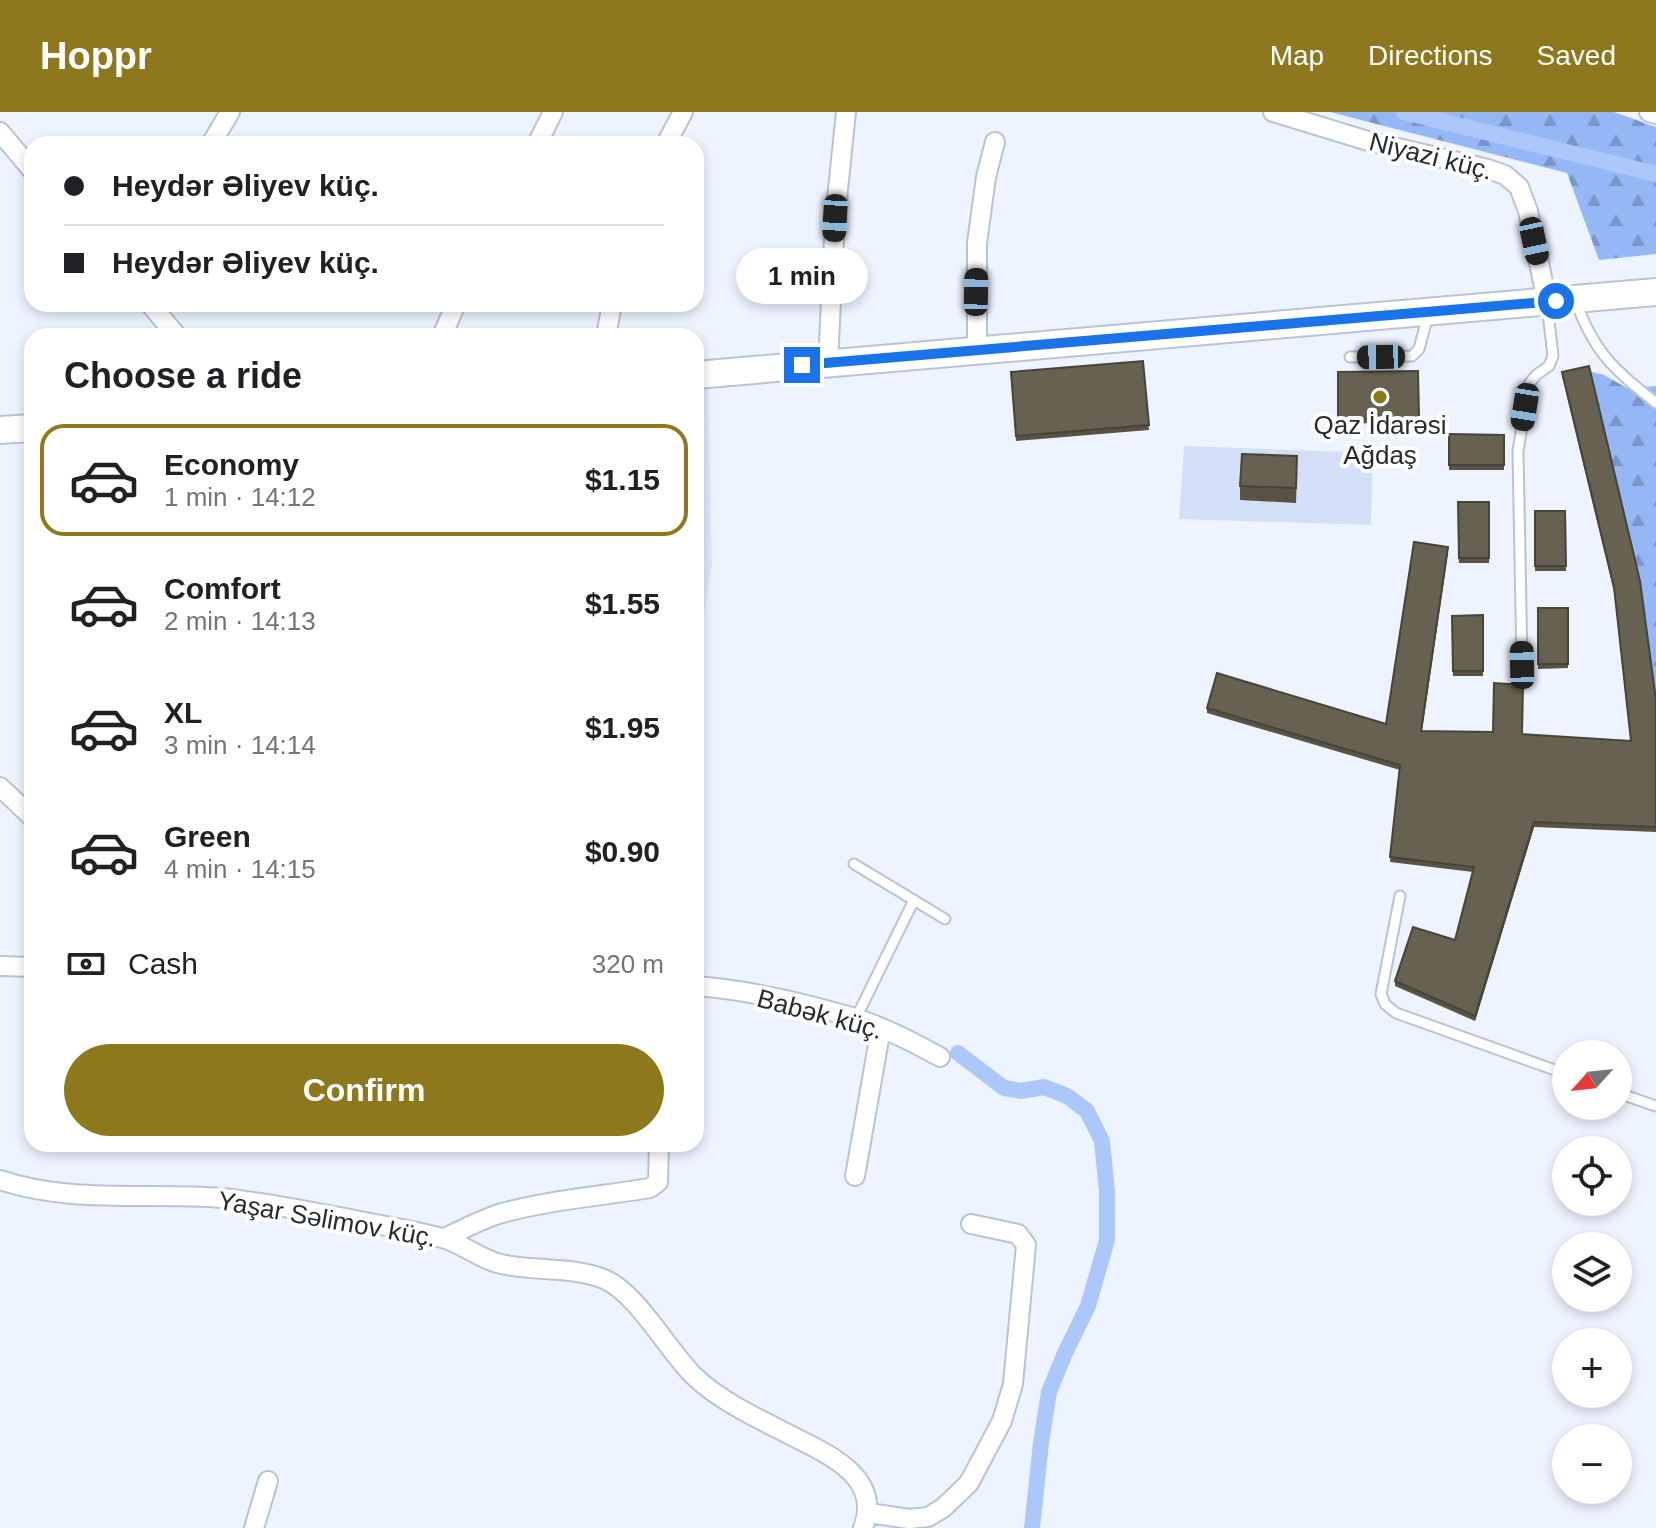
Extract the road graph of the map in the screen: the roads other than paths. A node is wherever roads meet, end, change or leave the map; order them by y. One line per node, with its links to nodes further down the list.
1 (230, 112): 9 (street)
2 (553, 112): 10 (street)
3 (683, 112): 11 (street)
4 (846, 112): 22 (street)
5 (1273, 112): 16 (street, Niyazi küç.)
6 (1649, 112): 7 (street)
7 (1656, 114)
8 (0, 132): 13 (street)
9 (216, 136)
10 (541, 136)
11 (670, 136)
12 (995, 142): 20 (street)
13 (24, 160)
14 (1656, 292): 15 (main road)
15 (1575, 299): 16 (main road); 24 (lane)
16 (1547, 301): 17 (main road); 27 (lane)
17 (1429, 311): 20 (main road); 21 (lane)
18 (157, 312): 19 (street)
19 (170, 328)
20 (977, 350): 22 (main road)
21 (1350, 357)
22 (828, 363): 23 (main road)
23 (704, 374)
24 (1656, 403)
25 (24, 428): 26 (main road)
26 (0, 430)
27 (1522, 665)
28 (0, 787): 29 (street)
29 (24, 810)
30 (854, 864): 32 (lane)
31 (1400, 896): 40 (lane)
32 (914, 900): 33 (lane); 37 (lane)
33 (945, 919)
34 (0, 966): 35 (street)
35 (24, 967)
36 (704, 987): 37 (street, Babək küç.)
37 (856, 1018): 38 (street, Babək küç.)
38 (881, 1028): 39 (street, Babək küç.); 44 (street)
39 (940, 1057)
40 (1552, 1069)
41 (1632, 1098): 42 (lane)
42 (1656, 1106)
43 (659, 1152): 47 (street)
44 (855, 1176)
45 (0, 1180): 47 (street, Yaşar Səlimov küç.)
46 (971, 1224): 49 (street)
47 (445, 1238): 49 (street, Yaşar Səlimov küç.)
48 (268, 1481): 50 (street)
49 (866, 1520)
50 (254, 1528)

